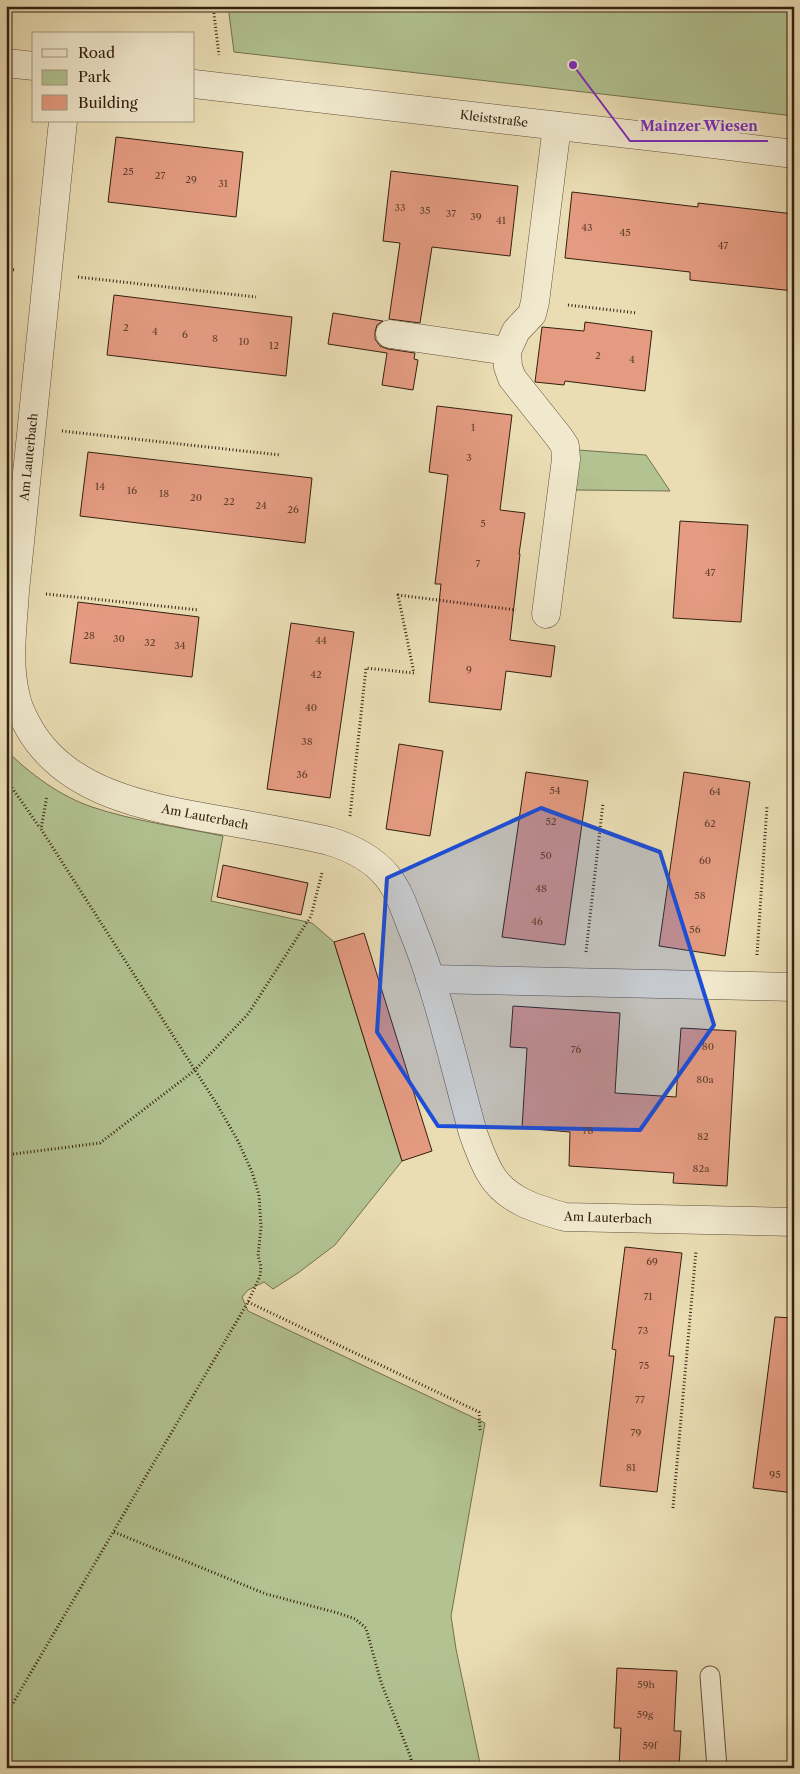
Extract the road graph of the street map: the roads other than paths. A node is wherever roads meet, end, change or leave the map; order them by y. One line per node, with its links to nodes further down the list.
1 (6, 63): 2 (street)
2 (32, 66)
3 (195, 84): 5 (street, Kleiststraße)
4 (64, 122): 10 (street, Am Lauterbach)
5 (556, 126): 6 (street, Kleiststraße); 8 (street)
6 (794, 154)
7 (390, 334): 8 (street)
8 (507, 351): 9 (street)
9 (546, 614)
10 (430, 979): 11 (street); 12 (street, Am Lauterbach)
11 (794, 987)
12 (794, 1222)
13 (710, 1676): 14 (lane)
14 (716, 1768)

